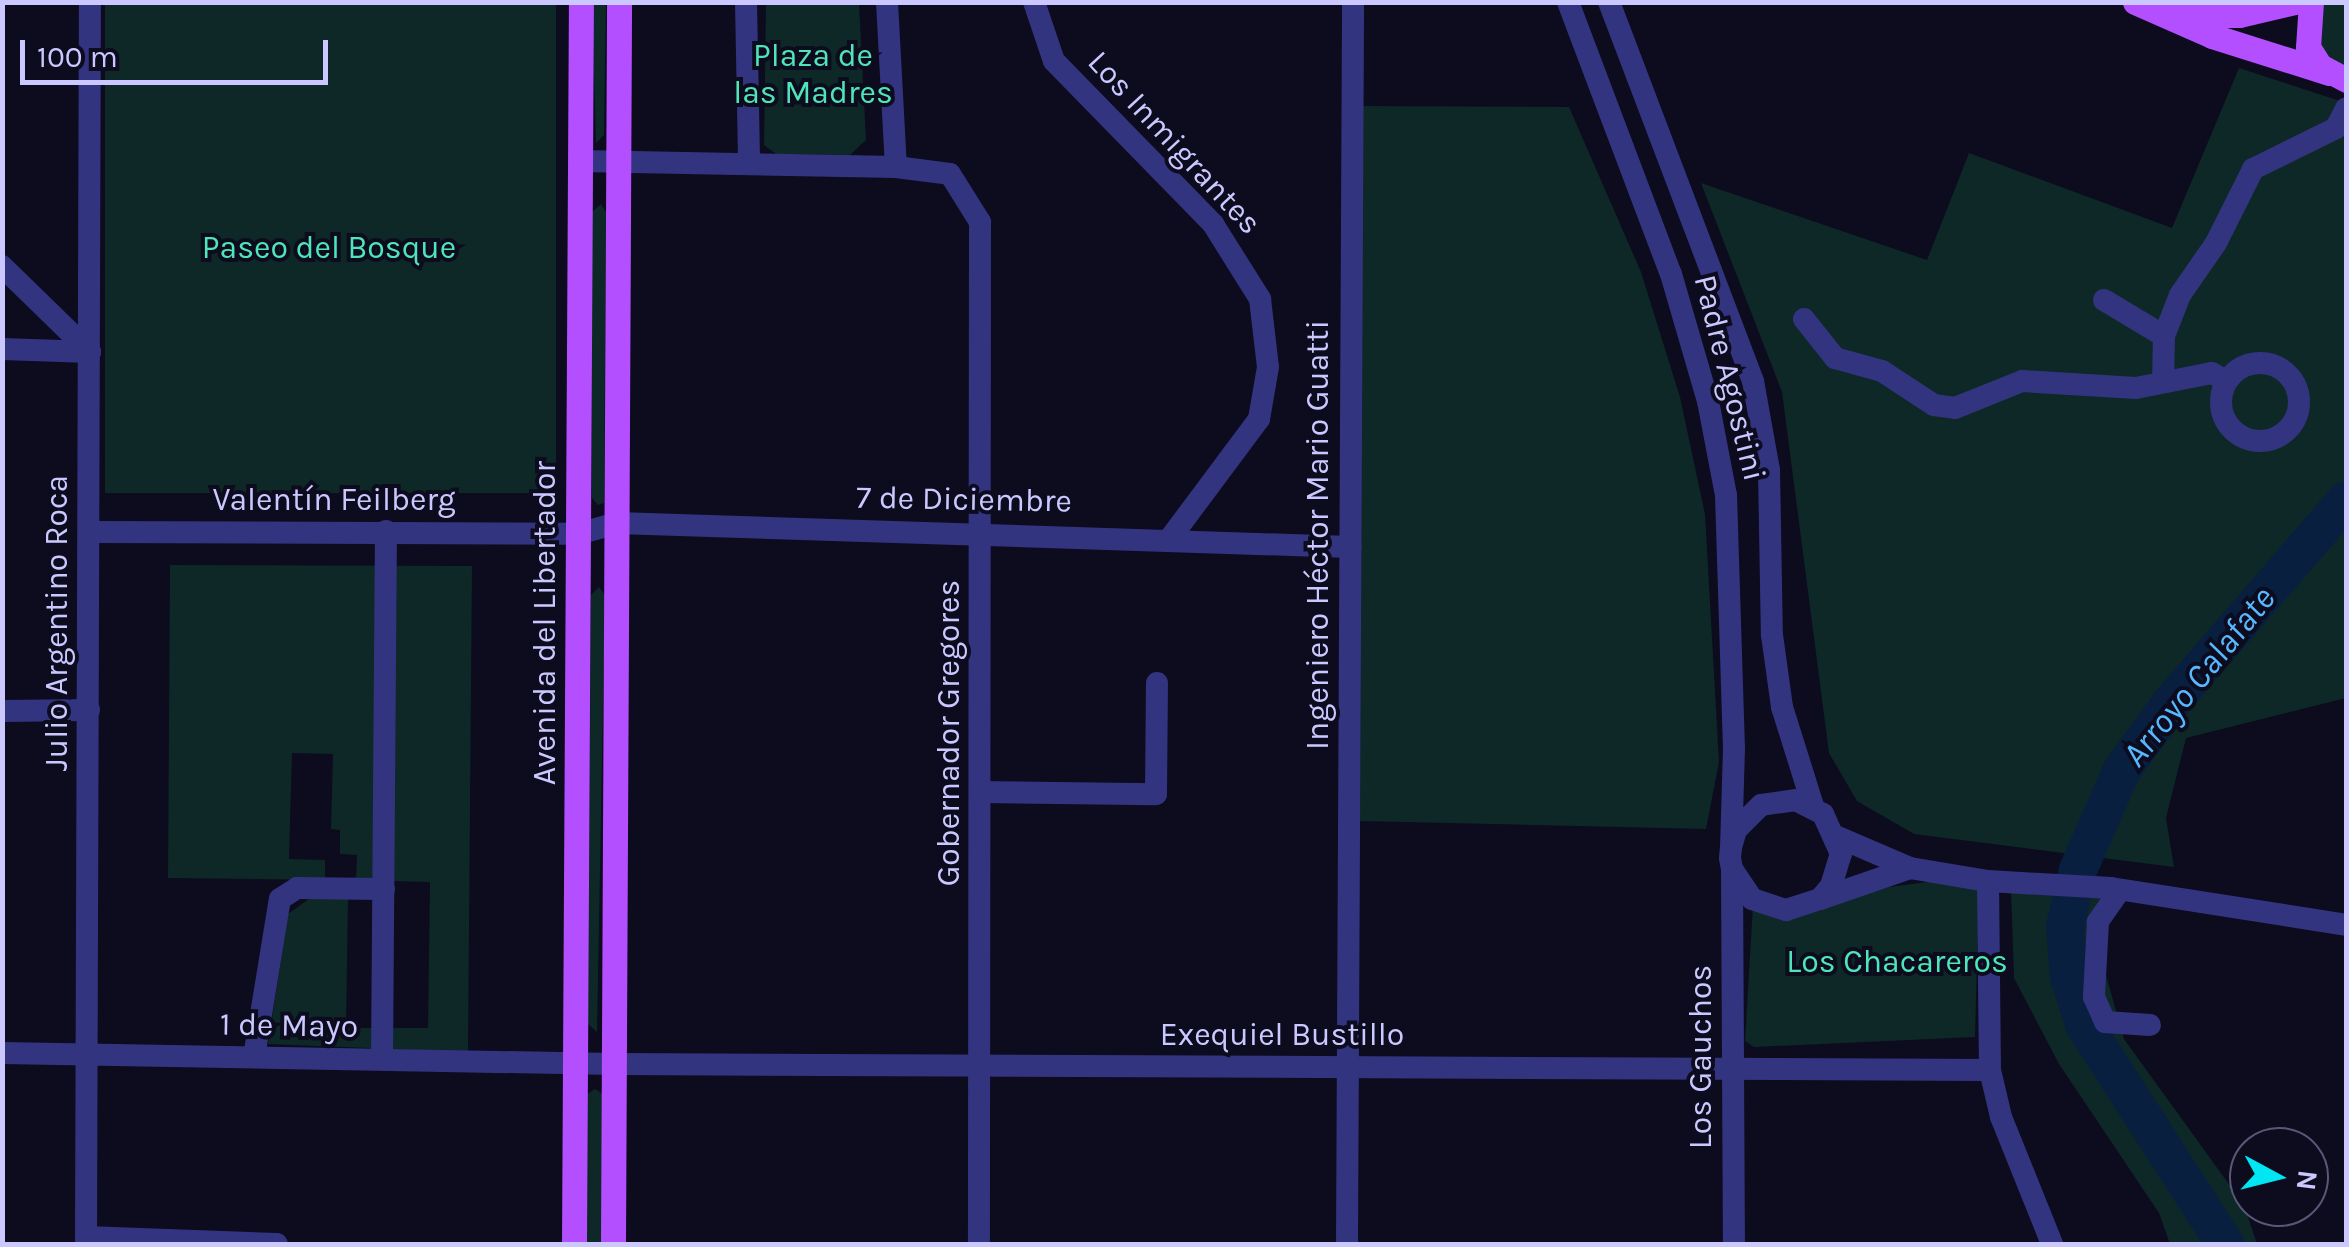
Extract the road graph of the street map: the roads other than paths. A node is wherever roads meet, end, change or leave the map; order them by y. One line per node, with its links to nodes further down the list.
1 (90, 2): 25 (street, Julio Argentino Roca)
2 (581, 2): 16 (main road, Avenida del Libertador)
3 (619, 2): 17 (main road)
4 (746, 2): 18 (street)
5 (887, 2): 19 (street)
6 (1034, 2): 33 (street, Los Inmigrantes)
7 (1353, 2): 34 (street, Ingeniero Héctor Mario Guatti)
8 (1568, 2): 41 (street, Padre Agostini)
9 (1609, 2): 39 (street, Padre Agostini)
10 (2135, 2): 13 (main road)
11 (2295, 2): 13 (main road)
12 (2311, 2): 14 (main road)
13 (2174, 15): 14 (main road)
14 (2338, 76)
15 (2346, 108): 23 (street)
16 (580, 162): 17 (street); 31 (main road, Avenida del Libertador)
17 (618, 162): 18 (street); 28 (main road)
18 (749, 162): 19 (street)
19 (896, 167): 32 (street, Gobernador Gregores)
20 (2, 266): 25 (street)
21 (2104, 300): 23 (street)
22 (1804, 319): 26 (street)
23 (2164, 336): 26 (street)
24 (2, 349): 25 (street)
25 (90, 352): 29 (street, Julio Argentino Roca)
26 (2163, 382): 27 (street)
27 (2226, 382)
28 (616, 522): 31 (street, 7 de Diciembre); 32 (street, 7 de Diciembre); 54 (main road)
29 (90, 532): 30 (street, Valentín Feilberg); 36 (street, Julio Argentino Roca)
30 (386, 532): 31 (street, Valentín Feilberg); 44 (street)
31 (578, 534): 53 (main road, Avenida del Libertador)
32 (982, 534): 33 (street, 7 de Diciembre); 38 (street, Gobernador Gregores)
33 (1171, 538): 34 (street, 7 de Diciembre)
34 (1351, 546): 56 (street, Ingeniero Héctor Mario Guatti)
35 (1156, 684): 38 (street)
36 (88, 710): 37 (street); 50 (street, Julio Argentino Roca)
37 (2, 711)
38 (981, 792): 55 (street, Gobernador Gregores)
39 (1813, 806): 40 (street); 41 (street)
40 (1838, 837): 42 (street); 46 (street)
41 (1731, 858): 46 (street); 57 (street, Los Gauchos)
42 (1910, 868): 43 (street); 46 (street)
43 (1988, 881): 45 (street); 58 (street)
44 (384, 889): 51 (street); 52 (street)
45 (2116, 889): 47 (street); 48 (street)
46 (1820, 899)
47 (2346, 925)
48 (2150, 1024)
49 (2, 1053): 50 (street, 1 de Mayo)
50 (86, 1056): 51 (street, 1 de Mayo); 59 (street, Julio Argentino Roca)
51 (254, 1058): 52 (street, 1 de Mayo)
52 (382, 1059): 53 (street, 1 de Mayo)
53 (574, 1064): 54 (street, Exequiel Bustillo); 61 (main road, Avenida del Libertador)
54 (614, 1064): 55 (street, Exequiel Bustillo); 62 (main road)
55 (980, 1066): 56 (street, Exequiel Bustillo); 63 (street, Gobernador Gregores)
56 (1348, 1068): 57 (street, Exequiel Bustillo); 64 (street, Ingeniero Héctor Mario Guatti)
57 (1735, 1070): 58 (street, Exequiel Bustillo); 65 (street, Los Gauchos)
58 (1990, 1070): 66 (street)
59 (86, 1241): 60 (street)
60 (276, 1244)
61 (574, 1244)
62 (613, 1244)
63 (979, 1244)
64 (1348, 1244)
65 (1734, 1244)
66 (2052, 1244)

